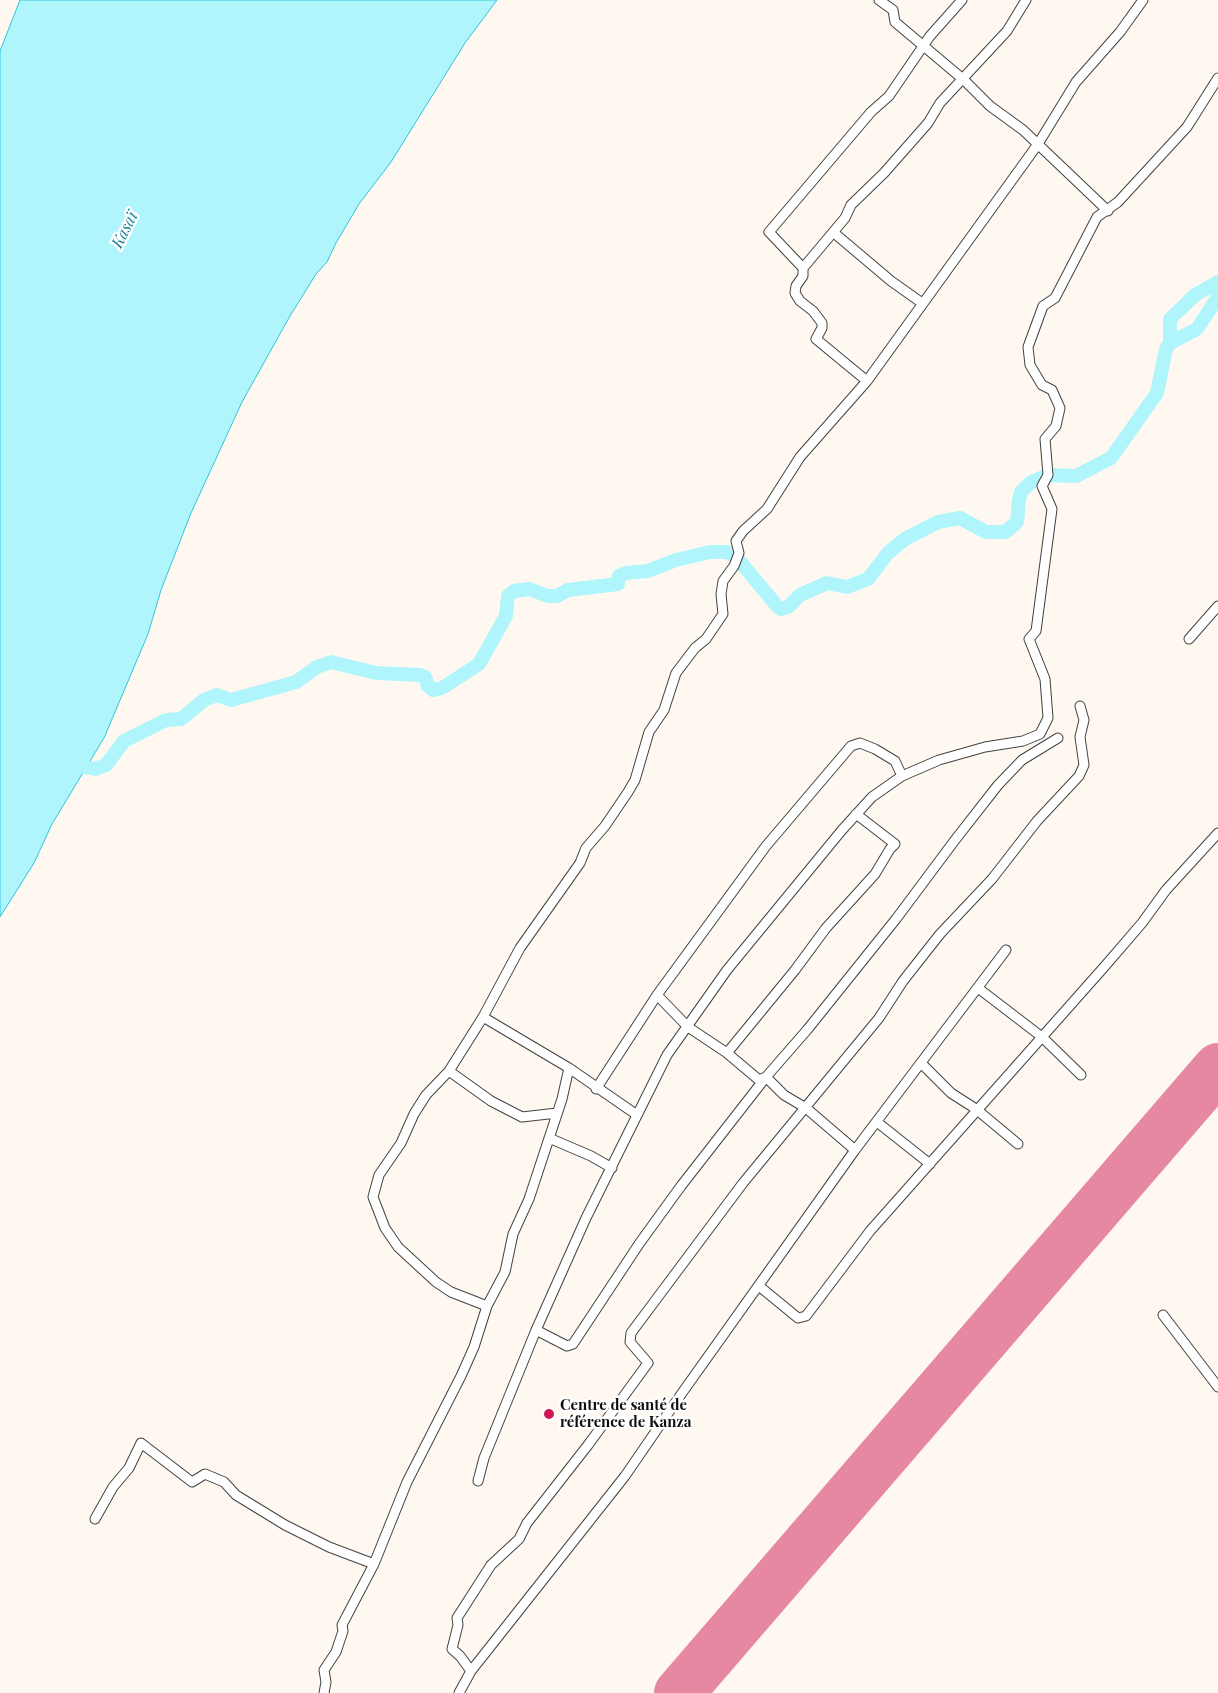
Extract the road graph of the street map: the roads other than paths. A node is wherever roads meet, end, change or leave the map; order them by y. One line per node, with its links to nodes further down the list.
1 (880, 0): 5 (street)
2 (962, 0): 5 (street)
3 (1026, 0): 7 (street)
4 (1143, 0): 8 (street)
5 (924, 47): 7 (street); 11 (street)
6 (1218, 78): 9 (street)
7 (964, 80): 8 (street); 10 (street)
8 (1038, 144): 9 (street); 12 (street)
9 (1108, 210): 18 (street)
10 (833, 232): 11 (street); 12 (street)
11 (803, 268): 13 (street)
12 (922, 303): 13 (street)
13 (867, 382): 24 (street)
14 (1218, 606): 15 (street)
15 (1189, 639)
16 (1080, 706): 34 (street)
17 (1058, 738): 32 (street)
18 (902, 776): 19 (street); 23 (street)
19 (856, 814): 25 (street); 27 (street)
20 (1218, 833): 26 (street)
21 (1006, 950): 22 (street)
22 (978, 988): 26 (street); 28 (street)
23 (657, 995): 25 (street); 33 (street)
24 (483, 1017): 29 (street); 30 (street)
25 (688, 1027): 27 (street); 37 (street)
26 (1042, 1036): 31 (street); 35 (street)
27 (727, 1053): 32 (street)
28 (921, 1063): 35 (street); 38 (street)
29 (569, 1068): 33 (street); 36 (street)
30 (449, 1071): 36 (street); 45 (street)
31 (1081, 1075)
32 (766, 1077): 34 (street); 47 (street)
33 (596, 1089): 37 (street)
34 (806, 1108): 41 (street); 52 (street)
35 (976, 1109): 40 (street); 42 (street)
36 (557, 1113): 39 (street)
37 (637, 1115): 43 (street)
38 (877, 1122): 41 (street); 42 (street)
39 (549, 1138): 43 (street); 45 (street)
40 (1018, 1144)
41 (855, 1150): 44 (street)
42 (930, 1164): 44 (street)
43 (612, 1168): 47 (street)
44 (759, 1286): 52 (street)
45 (487, 1306): 51 (street)
46 (1164, 1316): 48 (street)
47 (536, 1330): 49 (street)
48 (1218, 1387)
49 (478, 1481)
50 (95, 1519): 51 (street)
51 (374, 1564): 53 (street)
52 (471, 1671): 54 (street)
53 (324, 1693)
54 (459, 1693)

